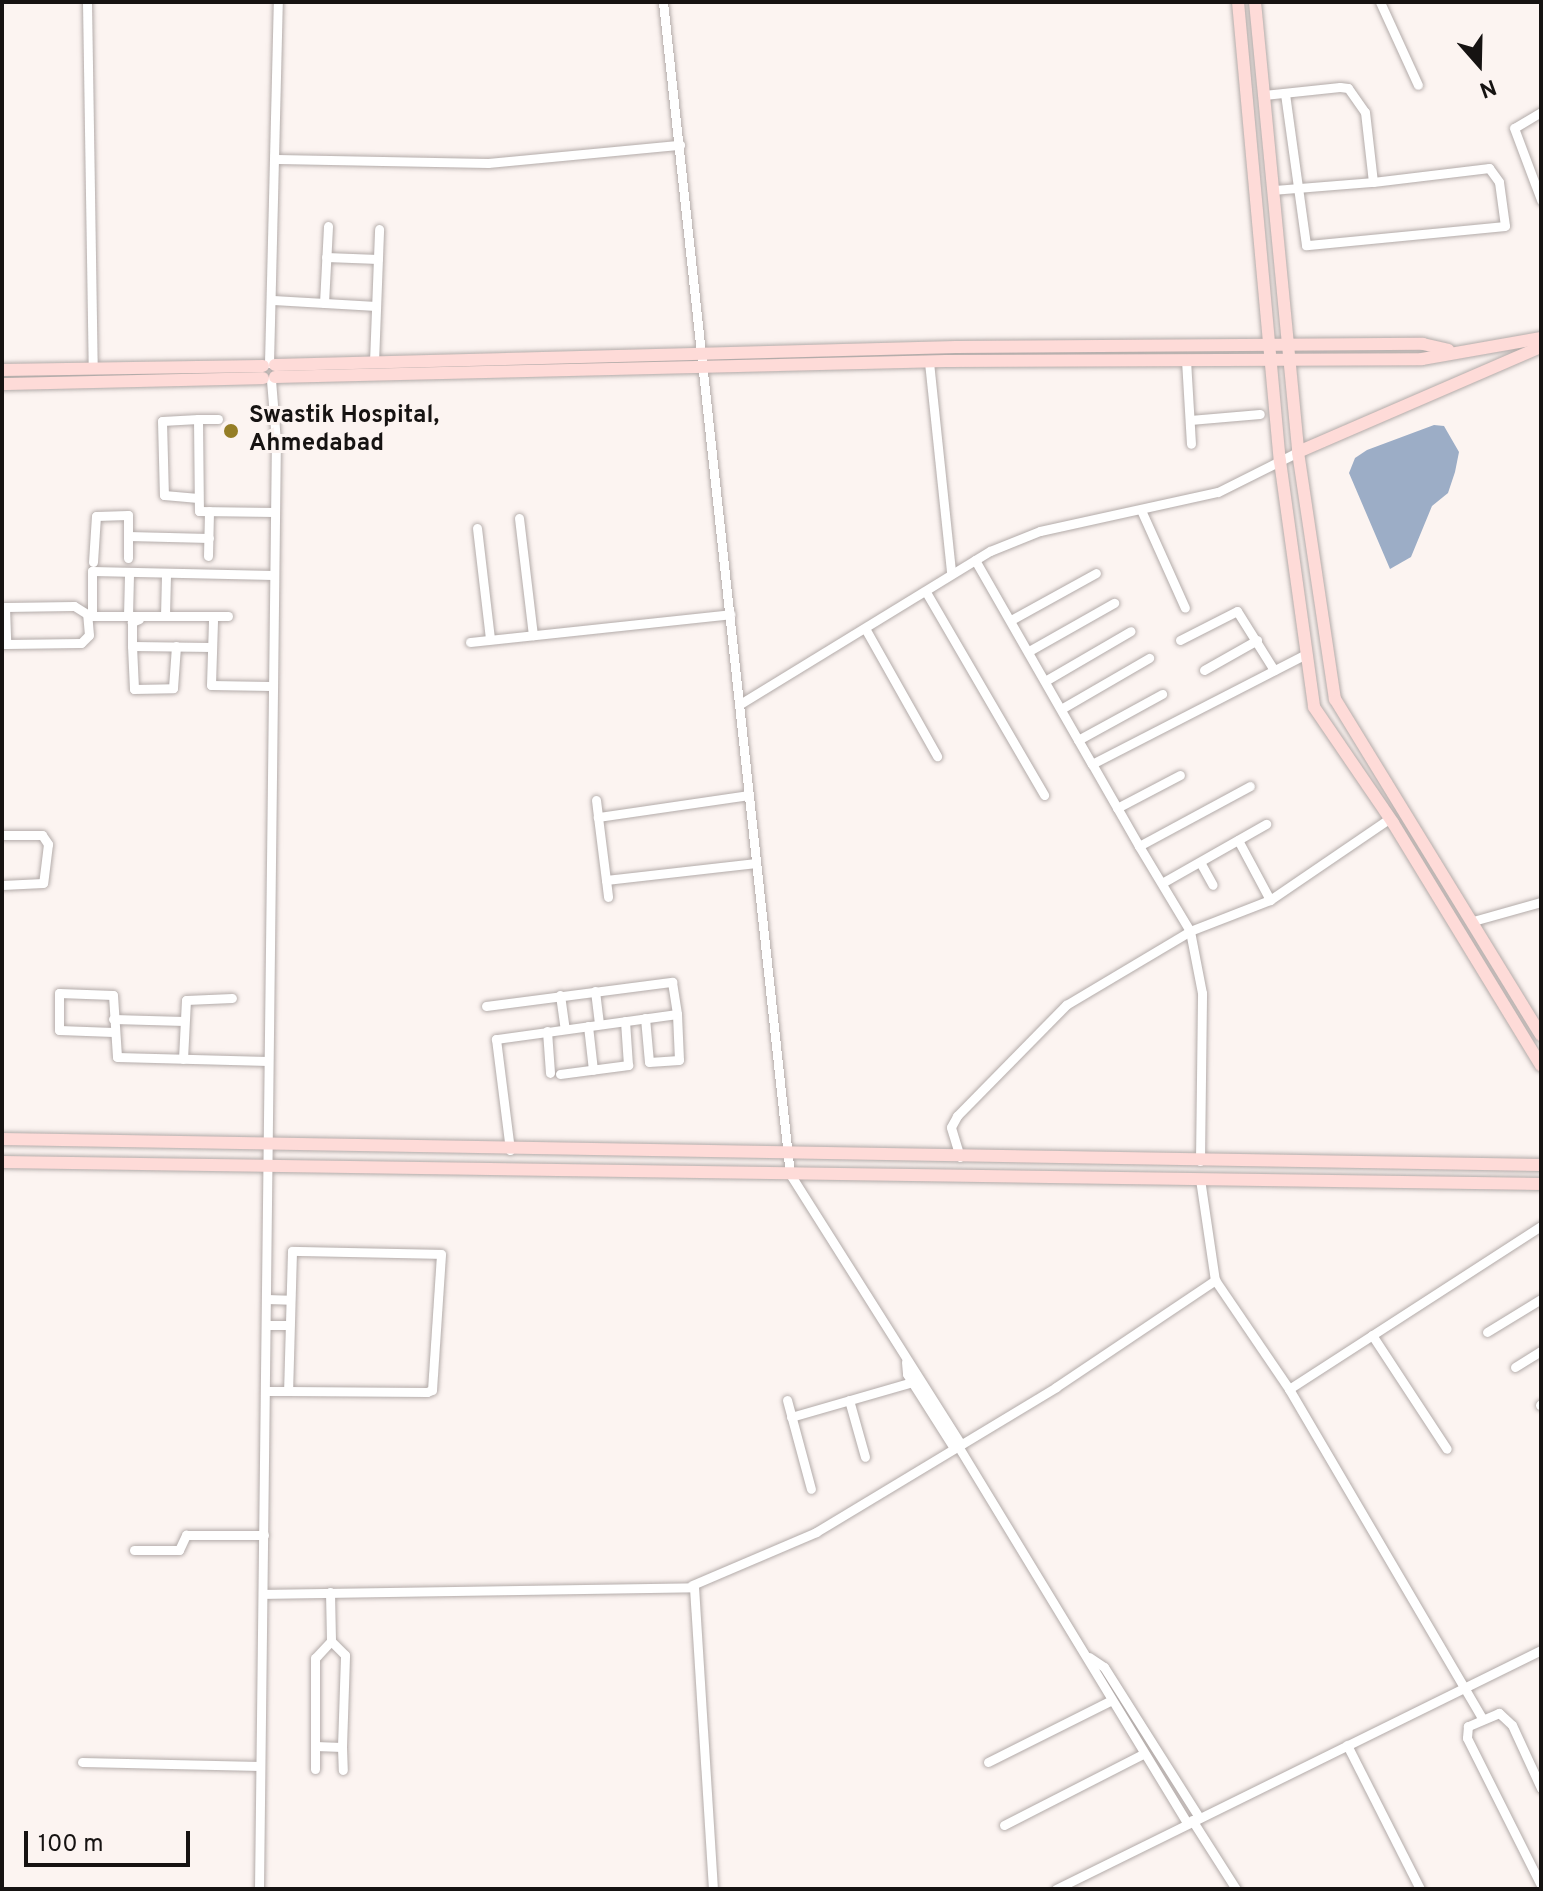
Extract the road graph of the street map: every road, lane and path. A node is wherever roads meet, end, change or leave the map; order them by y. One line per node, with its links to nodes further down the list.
1 (87, 2): 33 (street)
2 (278, 2): 12 (street)
3 (663, 2): 11 (street)
4 (1238, 2): 27 (street)
5 (1255, 2): 9 (street)
6 (1380, 2): 7 (street)
7 (1418, 85)
8 (1285, 93): 9 (street); 13 (street); 14 (street)
9 (1264, 95): 15 (street)
10 (1541, 112): 16 (street)
11 (680, 145): 12 (street); 26 (street)
12 (277, 159): 21 (street)
13 (1373, 182): 14 (street); 14 (street)
14 (1294, 189): 15 (street)
15 (1273, 190): 28 (street)
16 (1541, 200)
17 (328, 226): 19 (street)
18 (379, 229): 20 (street)
19 (326, 257): 20 (street); 22 (street)
20 (378, 259): 23 (street)
21 (273, 300): 22 (street); 35 (street)
22 (324, 303): 23 (street)
23 (376, 306): 30 (street)
24 (1541, 338): 28 (street)
25 (1541, 347): 42 (street)
26 (702, 352): 27 (street); 30 (street); 32 (street)
27 (1272, 352): 28 (street); 29 (street); 43 (street)
28 (1287, 352): 42 (street)
29 (1186, 360): 31 (street); 40 (street)
30 (374, 362): 35 (street)
31 (929, 362): 32 (street); 56 (street)
32 (703, 367): 35 (street); 64 (street)
33 (93, 368): 34 (street); 35 (street)
34 (2, 370)
35 (269, 372): 36 (street); 47 (street)
36 (2, 384)
37 (1260, 414): 40 (street)
38 (198, 419): 39 (street); 44 (street); 44 (street)
39 (218, 419)
40 (1190, 420): 41 (street)
41 (1191, 444)
42 (1298, 452): 43 (street); 114 (street)
43 (1280, 461): 45 (street); 81 (street)
44 (198, 498): 46 (street)
45 (1141, 510): 54 (street); 63 (street)
46 (209, 511): 47 (street); 51 (street)
47 (274, 512): 59 (street)
48 (519, 518): 71 (street)
49 (477, 528): 72 (street)
50 (128, 536): 51 (street); 53 (street); 55 (street)
51 (209, 538): 52 (street)
52 (208, 556)
53 (128, 558)
54 (975, 560): 56 (street); 67 (street)
55 (93, 562)
56 (951, 573): 61 (street)
57 (1096, 573): 67 (street)
58 (166, 575): 59 (street); 60 (street); 66 (street)
59 (273, 575): 86 (street)
60 (129, 576): 65 (street); 65 (street)
61 (926, 592): 69 (street); 96 (street)
62 (1114, 603): 80 (street)
63 (1185, 608)
64 (730, 614): 71 (street); 88 (street)
65 (128, 616): 66 (street)
66 (165, 616): 68 (street)
67 (1011, 620): 80 (street)
68 (213, 621): 77 (street); 79 (street)
69 (866, 630): 88 (street); 91 (street)
70 (1131, 631): 85 (street)
71 (533, 635): 72 (street)
72 (490, 639): 75 (street)
73 (1180, 640): 74 (street)
74 (1257, 640): 83 (street); 84 (street)
75 (470, 642)
76 (4, 644): 76 (street)
77 (132, 646): 78 (street); 78 (street)
78 (176, 646): 79 (street)
79 (212, 647): 86 (street)
80 (1029, 651): 85 (street)
81 (1306, 654): 84 (street); 100 (street)
82 (1149, 658): 89 (street)
83 (1204, 670)
84 (1274, 670): 92 (street)
85 (1045, 681): 89 (street)
86 (271, 686): 131 (street)
87 (1162, 694): 90 (street)
88 (740, 704): 95 (street)
89 (1061, 709): 90 (street)
90 (1078, 740): 92 (street)
91 (937, 756)
92 (1092, 764): 98 (street)
93 (1180, 775): 98 (street)
94 (1250, 786): 104 (street)
95 (749, 795): 99 (street); 106 (street)
96 (1044, 795)
97 (596, 800): 99 (street)
98 (1117, 808): 104 (street)
99 (598, 817): 107 (street)
100 (1390, 818): 112 (street); 132 (street)
101 (1266, 824): 103 (street)
102 (2, 835): 109 (street)
103 (1238, 840): 105 (street); 112 (street)
104 (1139, 846): 108 (street)
105 (1200, 862): 108 (street); 110 (street)
106 (756, 863): 107 (street); 137 (street)
107 (606, 880): 111 (street)
108 (1162, 883): 115 (street)
109 (2, 885)
110 (1213, 885)
111 (608, 897)
112 (1270, 900): 115 (street)
113 (1541, 902): 114 (street)
114 (1473, 921): 129 (street)
115 (1190, 931): 138 (street); 139 (street)
116 (595, 991): 117 (street); 120 (street); 125 (street)
117 (560, 995): 119 (street); 126 (street)
118 (232, 998): 123 (street)
119 (486, 1006)
120 (677, 1014): 121 (street); 121 (street)
121 (645, 1018): 124 (street)
122 (113, 1019): 123 (street); 128 (street); 128 (street)
123 (184, 1021): 130 (street)
124 (625, 1021): 125 (street); 133 (street)
125 (594, 1025): 126 (street); 133 (street)
126 (565, 1029): 127 (street)
127 (547, 1031): 133 (street); 136 (street)
128 (113, 1032): 130 (street)
129 (1541, 1035)
130 (183, 1059): 131 (street)
131 (268, 1061): 135 (street)
132 (1541, 1065)
133 (593, 1070)
134 (2, 1139): 135 (street)
135 (268, 1145): 136 (street); 142 (street)
136 (510, 1150): 137 (street)
137 (788, 1154): 138 (street); 143 (street)
138 (960, 1157): 139 (street)
139 (1200, 1161): 141 (street)
140 (2, 1162): 142 (street)
141 (1541, 1165)
142 (267, 1167): 143 (street); 148 (street)
143 (790, 1174): 144 (street); 156 (street)
144 (1200, 1179): 145 (street); 147 (street)
145 (1541, 1184)
146 (1541, 1226): 154 (street)
147 (1215, 1280): 159 (street); 165 (street)
148 (266, 1299): 150 (street); 151 (street)
149 (1541, 1299): 153 (street)
150 (290, 1300): 152 (street); 161 (street)
151 (266, 1325): 152 (street); 160 (street)
152 (289, 1325): 161 (street)
153 (1487, 1332)
154 (1372, 1335): 159 (street); 166 (street)
155 (1541, 1351): 157 (street)
156 (906, 1362): 158 (street); 165 (street)
157 (1515, 1367)
158 (912, 1382): 163 (street); 165 (street)
159 (1289, 1389): 177 (street)
160 (265, 1391): 161 (street); 169 (street)
161 (288, 1391)
162 (787, 1400): 164 (street)
163 (849, 1400): 164 (street); 167 (street)
164 (791, 1417): 168 (street)
165 (958, 1446): 171 (street); 176 (street)
166 (1447, 1449)
167 (865, 1457)
168 (811, 1489)
169 (264, 1535): 170 (street); 173 (street)
170 (134, 1550)
171 (692, 1585): 172 (street); 194 (street)
172 (330, 1592): 173 (street); 174 (street)
173 (263, 1594): 186 (street)
174 (331, 1641): 181 (street); 182 (street)
175 (1541, 1650): 177 (street)
176 (1089, 1657): 178 (street); 190 (street)
177 (1468, 1686): 179 (street); 180 (street)
178 (1110, 1701): 183 (street); 185 (street)
179 (1482, 1718): 189 (street); 192 (street)
180 (1347, 1745): 190 (street); 197 (street)
181 (315, 1746): 182 (street); 187 (street)
182 (342, 1747): 188 (street)
183 (1143, 1754): 190 (street); 191 (street)
184 (82, 1762): 186 (street)
185 (988, 1762)
186 (260, 1766): 193 (street)
187 (315, 1769)
188 (343, 1770)
189 (1541, 1788)
190 (1192, 1820): 195 (street); 196 (street)
191 (1004, 1825)
192 (1541, 1885)
193 (259, 1889)
194 (713, 1889)
195 (1056, 1889)
196 (1236, 1889)
197 (1420, 1889)

